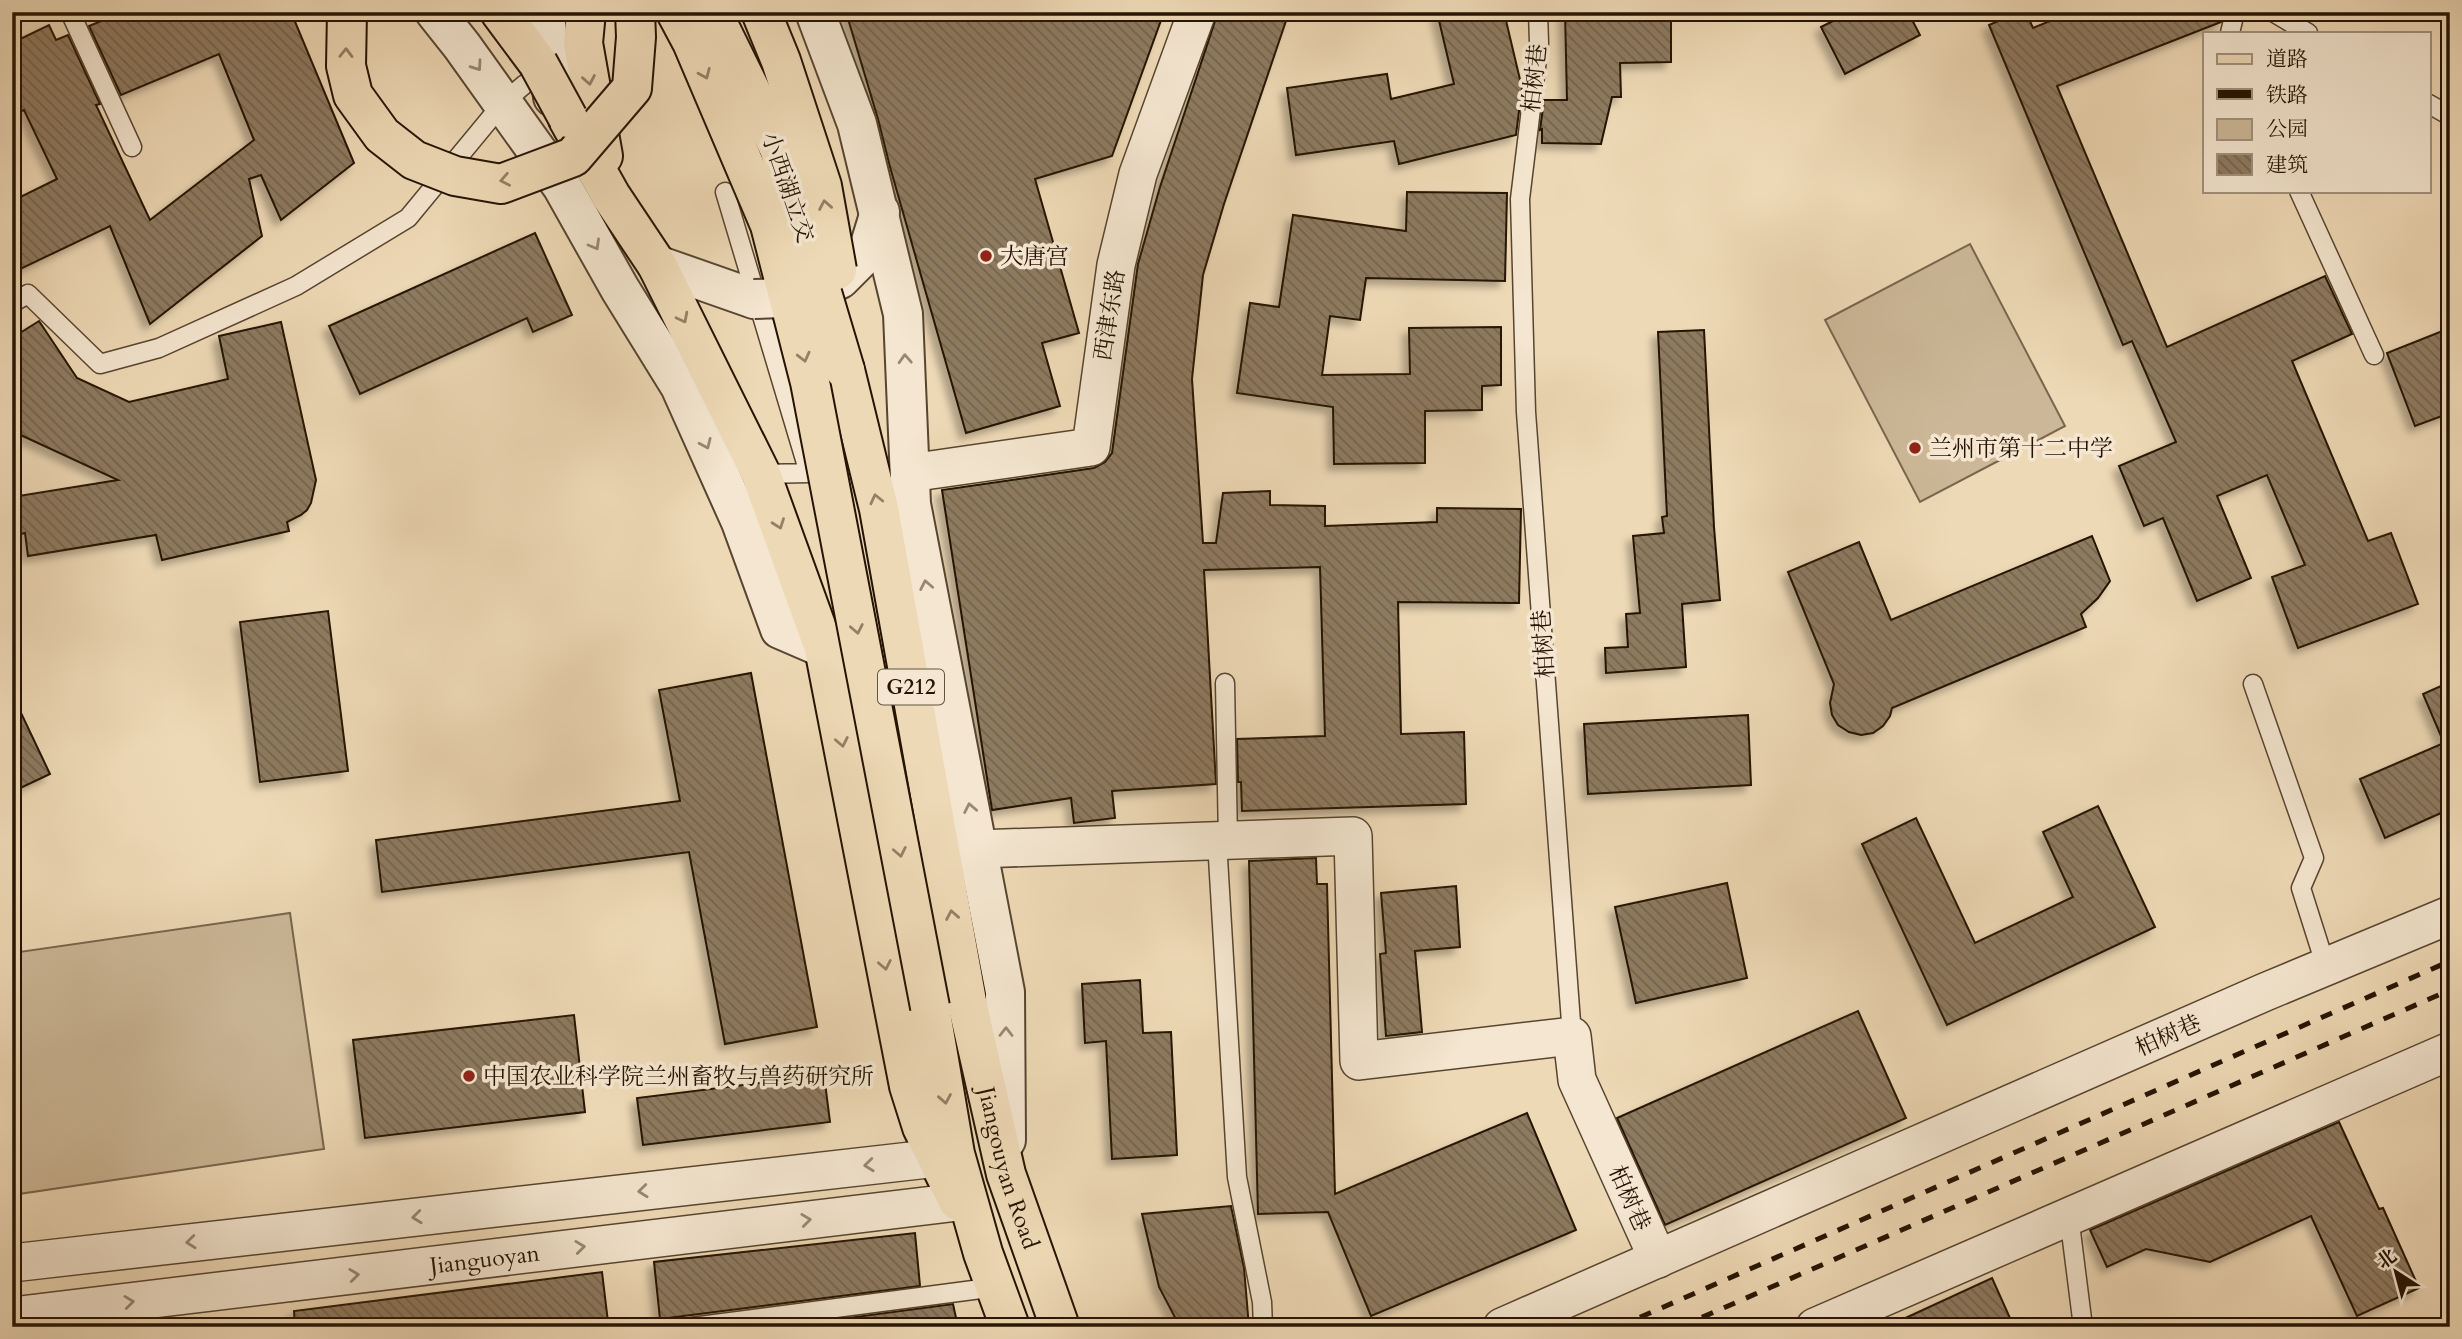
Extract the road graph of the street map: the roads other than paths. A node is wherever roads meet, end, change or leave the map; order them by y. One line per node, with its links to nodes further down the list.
1 (70, 12): 20 (lane)
2 (347, 12): 14 (main road, one-way to 2, bridge)
3 (435, 12): 17 (street, one-way to 17)
4 (500, 12): 17 (main road)
5 (545, 12): 21 (street)
6 (676, 12): 47 (main road, Jiangouyan Road, one-way to 47, bridge)
7 (712, 12): 29 (main road, 小西湖立交, bridge)
8 (761, 12): 29 (main road, one-way to 8, bridge)
9 (816, 12): 25 (street)
10 (1197, 12): 30 (street, 西津东路)
11 (1538, 12): 39 (lane, 柏树巷)
12 (2235, 12): 15 (lane)
13 (2273, 12): 16 (lane)
14 (605, 16): 24 (main road, one-way to 24)
15 (2230, 32)
16 (2306, 32)
17 (522, 83): 21 (street); 24 (main road, bridge); 27 (lane)
18 (2430, 105): 19 (lane)
19 (2450, 116)
20 (132, 147)
21 (562, 186): 32 (street, one-way to 32)
22 (725, 191): 31 (lane)
23 (2298, 192): 28 (lane)
24 (611, 196): 26 (main road)
25 (880, 212): 26 (street); 30 (street, one-way to 25)
26 (657, 265): 31 (main road, one-way to 31)
27 (12, 303)
28 (2374, 355)
29 (845, 370): 42 (main road, Jiangouyan Road / G212, one-way to 29)
30 (910, 473): 36 (street, one-way to 30)
31 (761, 474): 32 (main road, one-way to 32)
32 (824, 648): 41 (main road, one-way to 41)
33 (1225, 683): 35 (lane)
34 (2253, 684): 38 (lane)
35 (1222, 841): 36 (street); 39 (street); 52 (lane)
36 (978, 849): 42 (street, one-way to 36)
37 (2450, 915): 38 (street, 柏树巷)
38 (2326, 967): 45 (street, 柏树巷)
39 (1572, 1036): 45 (street, 柏树巷)
40 (2450, 1051): 44 (street)
41 (937, 1158): 43 (main road); 46 (street, one-way to 46)
42 (1006, 1174): 51 (main road, Jiangouyan Road / G212)
43 (958, 1202): 47 (main road); 48 (street, Jianguoyan, one-way to 43)
44 (2069, 1216): 54 (street); 55 (lane)
45 (1658, 1259): 53 (street, 柏树巷)
46 (12, 1263)
47 (989, 1270): 49 (lane); 50 (main road, Jiangouyan Road)
48 (12, 1316)
49 (692, 1327)
50 (1010, 1327)
51 (1060, 1327)
52 (1263, 1327)
53 (1502, 1327)
54 (1815, 1327)
55 (2083, 1327)

